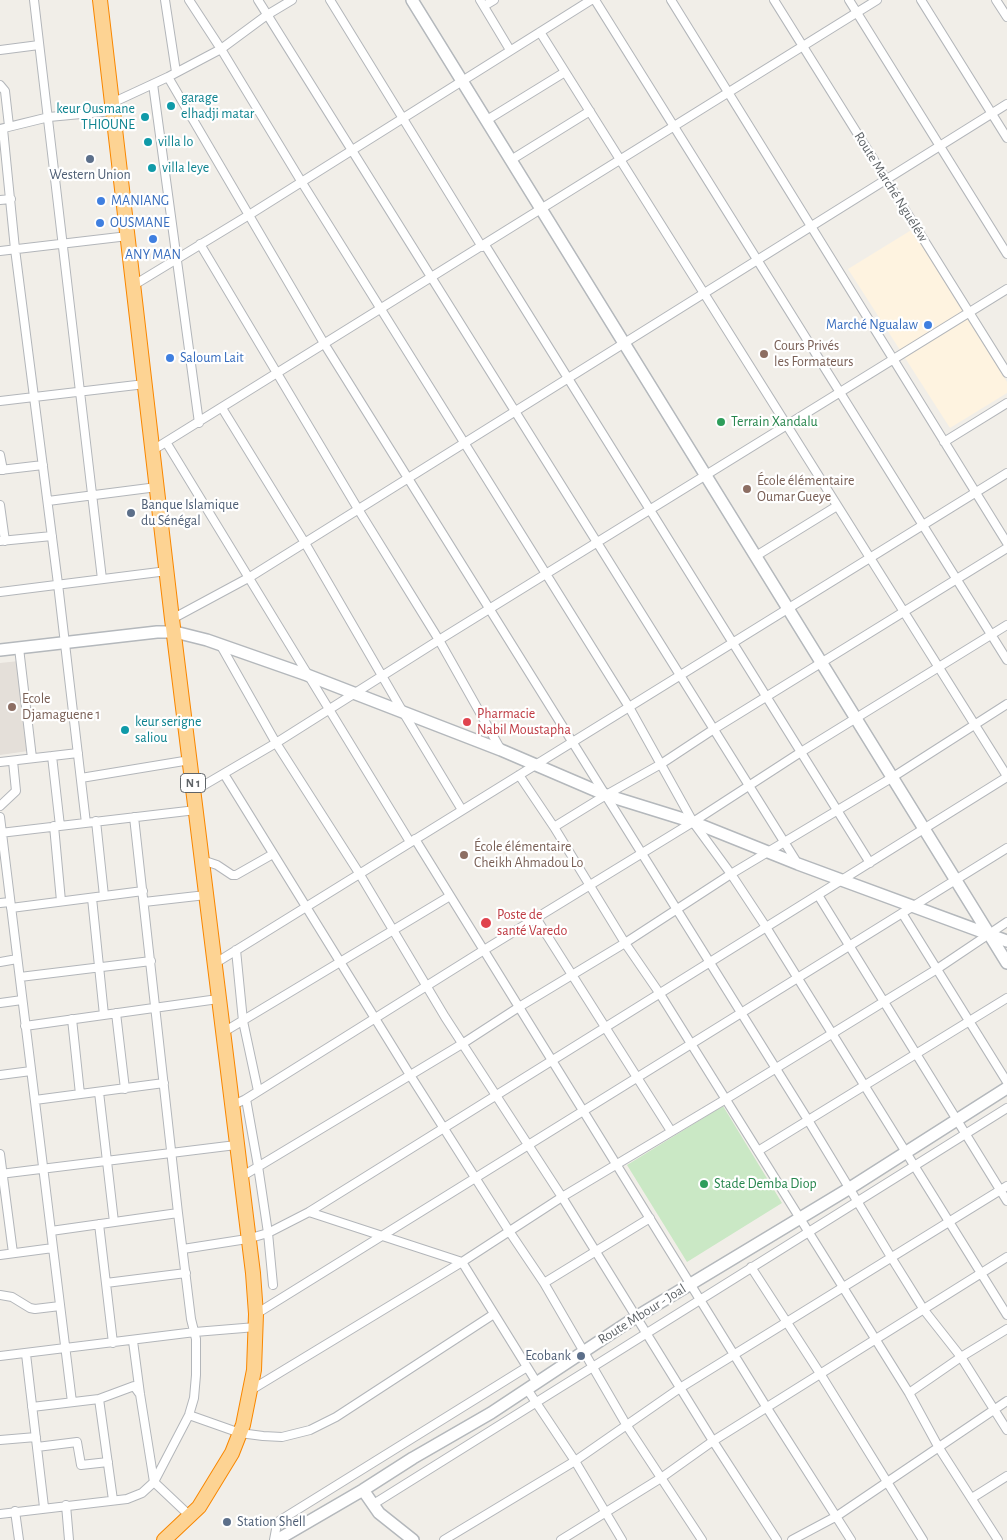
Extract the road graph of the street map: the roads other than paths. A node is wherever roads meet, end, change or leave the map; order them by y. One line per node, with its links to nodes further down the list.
1 (34, 0): 23 (street)
2 (100, 0): 36 (highway, N 1)
3 (164, 0): 28 (street)
4 (189, 0): 25 (street)
5 (258, 0): 20 (street)
6 (292, 0): 20 (street)
7 (330, 0): 40 (street)
8 (412, 0): 31 (main road)
9 (494, 0): 18 (street)
10 (591, 0): 22 (street)
11 (595, 0): 42 (street)
12 (671, 0): 34 (street)
13 (774, 0): 24 (street, Route Marché Nguéléw)
14 (848, 0): 19 (street)
15 (877, 0): 19 (street)
16 (921, 0): 38 (street)
17 (996, 0): 21 (street)
18 (482, 3): 27 (street)
19 (857, 13): 24 (street); 45 (street)
20 (267, 15): 25 (street); 46 (street)
21 (1007, 17)
22 (540, 32): 27 (street); 29 (street)
23 (40, 45): 26 (street); 39 (street)
24 (803, 46): 34 (street); 49 (street, Route Marché Nguéléw)
25 (221, 49): 28 (street); 50 (street)
26 (0, 50)
27 (510, 50): 31 (street)
28 (176, 72): 30 (street)
29 (565, 72): 37 (street); 41 (street)
30 (168, 77): 32 (street); 54 (street)
31 (462, 80): 40 (street); 41 (main road)
32 (153, 84): 36 (street); 63 (street)
33 (0, 85): 43 (street)
34 (728, 93): 42 (street); 55 (street)
35 (1007, 104): 38 (street)
36 (113, 107): 39 (street); 56 (highway, N 1)
37 (590, 111): 47 (street); 48 (street)
38 (992, 114): 44 (street); 45 (street)
39 (49, 117): 43 (street); 57 (street)
40 (402, 118): 46 (street); 59 (street)
41 (487, 120): 47 (main road)
42 (673, 127): 48 (street); 64 (street)
43 (4, 128): 51 (street)
44 (1007, 138)
45 (940, 146): 49 (street); 62 (street)
46 (351, 150): 50 (street); 65 (street)
47 (511, 160): 53 (main road)
48 (621, 160): 53 (street); 68 (street)
49 (886, 180): 55 (street); 70 (street, Route Marché Nguéléw)
50 (301, 181): 54 (street); 69 (street)
51 (11, 199): 52 (street); 60 (street)
52 (0, 200)
53 (542, 209): 59 (street); 71 (main road)
54 (249, 215): 58 (street); 72 (street)
55 (811, 227): 64 (street); 73 (street)
56 (128, 236): 57 (street); 66 (highway, N 1)
57 (63, 244): 60 (street); 78 (street)
58 (200, 244): 63 (street); 75 (street)
59 (483, 246): 65 (street); 76 (street)
60 (15, 249): 61 (street); 80 (street)
61 (0, 251)
62 (1007, 254)
63 (177, 258): 66 (street); 85 (street)
64 (757, 260): 68 (street); 79 (street)
65 (432, 278): 69 (street); 84 (street)
66 (134, 285): 77 (highway, N 1)
67 (1007, 289): 70 (street)
68 (704, 293): 71 (street); 86 (street)
69 (381, 310): 72 (street); 89 (street)
70 (969, 313): 73 (street); 74 (street, Route Marché Nguéléw)
71 (624, 343): 76 (street); 95 (main road)
72 (325, 344): 75 (street); 96 (street)
73 (893, 360): 79 (street); 88 (street)
74 (1007, 373)
75 (277, 374): 83 (street); 103 (street)
76 (568, 378): 84 (street); 104 (street)
77 (145, 384): 78 (street); 90 (highway, N 1)
78 (81, 391): 80 (street); 99 (street)
79 (840, 392): 86 (street); 105 (street)
80 (34, 396): 81 (street); 92 (street)
81 (0, 401)
82 (1007, 403): 88 (street)
83 (222, 408): 85 (street); 108 (street)
84 (515, 411): 89 (street); 109 (street)
85 (199, 422): 87 (street)
86 (787, 425): 95 (street); 102 (street)
87 (166, 442): 90 (street); 116 (street)
88 (944, 442): 98 (street)
89 (464, 443): 96 (street); 115 (street)
90 (153, 450): 97 (highway, N 1)
91 (0, 455): 93 (street)
92 (43, 465): 93 (street); 100 (street)
93 (2, 470)
94 (1007, 473): 98 (street)
95 (706, 475): 104 (street); 112 (main road)
96 (408, 478): 103 (street); 122 (street)
97 (157, 487): 99 (street); 114 (highway, N 1)
98 (976, 492): 105 (street); 110 (street)
99 (92, 495): 100 (street); 117 (street)
100 (48, 501): 106 (street)
101 (0, 506): 107 (street)
102 (838, 506): 112 (street); 113 (street)
103 (358, 509): 108 (street); 127 (street)
104 (650, 510): 109 (street); 129 (street)
105 (923, 525): 113 (street); 118 (street)
106 (52, 536): 107 (street); 119 (street)
107 (3, 541)
108 (305, 542): 116 (street); 138 (street)
109 (598, 542): 115 (street); 137 (street)
110 (1007, 543)
111 (1007, 548): 118 (street)
112 (756, 556): 121 (main road)
113 (870, 558): 121 (street); 123 (street)
114 (167, 571): 117 (street); 125 (highway, N 1)
115 (546, 574): 122 (street); 142 (street)
116 (250, 577): 125 (street); 136 (street)
117 (102, 579): 119 (street)
118 (957, 579): 123 (street); 126 (street)
119 (58, 584): 120 (street); 128 (street)
120 (0, 592)
121 (788, 608): 129 (street); 134 (main road)
122 (490, 609): 127 (street); 148 (street)
123 (904, 612): 134 (street); 135 (street)
124 (1007, 625): 126 (street)
125 (173, 626): 128 (main road); 130 (main road); 155 (highway, N 1)
126 (991, 635): 133 (street); 135 (street)
127 (439, 640): 138 (street); 150 (street)
128 (64, 643): 131 (main road); 152 (street)
129 (733, 643): 137 (street); 140 (street)
130 (220, 644): 136 (main road); 149 (street)
131 (18, 648): 132 (main road); 154 (street)
132 (0, 650)
133 (1007, 660)
134 (822, 662): 140 (street); 145 (main road)
135 (939, 667): 145 (street); 146 (street)
136 (307, 675): 139 (main road); 143 (street)
137 (681, 675): 142 (street); 147 (street)
138 (382, 676): 139 (street); 144 (street)
139 (354, 693): 143 (street); 144 (main road)
140 (767, 696): 147 (street); 151 (street)
141 (1007, 704): 146 (street)
142 (629, 707): 148 (street); 159 (street)
143 (329, 710): 149 (street); 181 (street)
144 (403, 712): 150 (main road); 170 (street)
145 (856, 718): 151 (street); 162 (main road)
146 (974, 724): 162 (street); 163 (street)
147 (714, 729): 159 (street); 165 (street)
148 (572, 742): 158 (street); 167 (street)
149 (276, 743): 160 (street); 190 (street)
150 (501, 750): 158 (main road)
151 (801, 752): 165 (street); 171 (street)
152 (78, 753): 153 (street); 164 (street)
153 (52, 756): 154 (street); 177 (street)
154 (32, 758): 156 (street)
155 (190, 760): 164 (street); 166 (highway, N 1)
156 (12, 761): 157 (street); 168 (street)
157 (0, 762)
158 (537, 764): 161 (street); 167 (main road)
159 (661, 764): 167 (street); 175 (street)
160 (224, 774): 166 (street); 186 (street)
161 (519, 775): 170 (street); 178 (street)
162 (893, 777): 171 (street); 179 (main road)
163 (1007, 777): 179 (street)
164 (81, 778): 176 (street)
165 (750, 786): 175 (street); 182 (street)
166 (194, 791): 169 (highway, N 1)
167 (606, 795): 175 (main road); 178 (street); 185 (street)
168 (0, 806)
169 (196, 810): 173 (street); 187 (highway, N 1)
170 (462, 810): 181 (street)
171 (837, 810): 182 (street); 188 (street)
172 (0, 817): 180 (street)
173 (134, 817): 174 (street); 195 (street)
174 (96, 822): 176 (street); 198 (street)
175 (693, 822): 184 (main road); 185 (street); 191 (street)
176 (86, 823): 177 (street)
177 (57, 826): 180 (street); 201 (street)
178 (554, 827): 194 (street)
179 (925, 829): 188 (street); 193 (main road)
180 (1, 832): 204 (street)
181 (413, 841): 190 (street); 199 (street)
182 (786, 843): 184 (street); 189 (street)
183 (1007, 848): 193 (street)
184 (769, 852): 189 (main road); 191 (street)
185 (641, 853): 194 (street); 207 (street)
186 (273, 854): 187 (street); 206 (street)
187 (202, 860): 196 (highway, N 1)
188 (870, 863): 192 (street)
189 (798, 864): 192 (main road)
190 (359, 873): 206 (street); 212 (street)
191 (731, 874): 207 (street); 211 (street)
192 (842, 880): 197 (street); 205 (main road)
193 (956, 880): 205 (street); 213 (main road)
194 (589, 886): 209 (street); 215 (street)
195 (143, 892): 198 (street); 202 (street)
196 (206, 895): 202 (street); 225 (highway, N 1)
197 (818, 895): 211 (street); 216 (street)
198 (104, 896): 200 (street)
199 (450, 896): 212 (street); 218 (street)
200 (92, 898): 201 (street); 226 (street)
201 (62, 901): 204 (street)
202 (144, 902): 220 (street)
203 (0, 903): 204 (street)
204 (11, 905): 219 (street)
205 (914, 906): 208 (street); 213 (main road)
206 (306, 907): 217 (street); 222 (street)
207 (677, 910): 215 (street); 223 (street)
208 (902, 914): 216 (street); 227 (street)
209 (536, 918): 218 (street); 228 (street)
210 (1007, 922): 213 (street)
211 (766, 928): 223 (street); 230 (street)
212 (393, 930): 222 (street); 231 (street)
213 (988, 934): 214 (main road); 224 (main road); 227 (street)
214 (1007, 941)
215 (625, 943): 228 (street); 232 (street)
216 (850, 946): 230 (street); 236 (street)
217 (236, 950): 225 (street); 245 (street)
218 (484, 950): 231 (street); 238 (street)
219 (17, 959): 221 (street); 229 (street)
220 (151, 961): 226 (street); 239 (street)
221 (0, 962)
222 (341, 962): 243 (street); 245 (street)
223 (710, 963): 232 (street); 241 (street)
224 (1007, 963)
225 (214, 964): 234 (highway, N 1)
226 (98, 968): 229 (street); 242 (street)
227 (937, 969): 236 (street); 246 (street)
228 (571, 975): 238 (street); 248 (street)
229 (20, 977): 235 (street)
230 (798, 978): 241 (street); 250 (street)
231 (427, 986): 243 (street); 251 (street)
232 (660, 994): 248 (street); 252 (street)
233 (1007, 998): 246 (street)
234 (218, 999): 239 (street); 249 (highway, N 1)
235 (22, 1000): 237 (street); 247 (street)
236 (884, 1002): 250 (street); 253 (street)
237 (0, 1003)
238 (519, 1007): 251 (street); 254 (street)
239 (156, 1008): 240 (street); 261 (street)
240 (116, 1013): 242 (street); 264 (street)
241 (741, 1013): 252 (street); 255 (street)
242 (104, 1015): 244 (street)
243 (376, 1018): 258 (street); 266 (street)
244 (72, 1019): 247 (street); 267 (street)
245 (243, 1020): 249 (street); 266 (street)
246 (969, 1021): 253 (street); 260 (street)
247 (26, 1026): 256 (street)
248 (604, 1027): 254 (street); 259 (street)
249 (222, 1033): 272 (highway, N 1)
250 (833, 1034): 255 (street); 262 (street)
251 (462, 1044): 258 (street); 268 (street)
252 (691, 1044): 259 (street); 270 (street)
253 (916, 1053): 262 (street); 276 (street)
254 (552, 1061): 268 (street); 274 (street)
255 (776, 1069): 270 (street); 275 (street)
256 (31, 1071): 257 (street); 271 (street)
257 (0, 1075)
258 (410, 1075): 277 (street); 288 (street)
259 (636, 1078): 274 (street); 278 (street)
260 (1007, 1082)
261 (164, 1083): 264 (street); 284 (street)
262 (865, 1084): 275 (street); 283 (street)
263 (1007, 1088): 276 (main road, Route Mbour - Joal)
264 (125, 1089): 265 (street)
265 (99, 1092): 267 (street); 286 (street)
266 (258, 1092): 269 (street)
267 (80, 1094): 271 (street)
268 (497, 1095): 277 (street); 281 (street)
269 (246, 1099): 272 (street); 288 (street)
270 (726, 1099): 278 (street); 282 (street)
271 (35, 1100): 290 (street)
272 (231, 1106): 280 (highway, N 1)
273 (1007, 1108): 279 (street)
274 (584, 1111): 281 (street); 287 (street)
275 (808, 1120): 282 (street); 294 (street)
276 (957, 1121): 279 (street); 283 (main road, Route Mbour - Joal)
277 (444, 1127): 293 (street); 299 (street)
278 (670, 1131): 287 (street)
279 (965, 1133): 289 (street); 295 (street)
280 (236, 1145): 284 (street); 292 (highway, N 1)
281 (528, 1145): 293 (street); 296 (street)
282 (758, 1151): 302 (street)
283 (907, 1152): 289 (street); 294 (main road, Route Mbour - Joal)
284 (171, 1153): 286 (street); 300 (street)
285 (0, 1154): 291 (street)
286 (108, 1161): 290 (street); 303 (street)
287 (616, 1164): 296 (street); 301 (street)
288 (258, 1166): 292 (street); 309 (street)
289 (915, 1166): 298 (street); 304 (street)
290 (43, 1169): 291 (street); 306 (street)
291 (2, 1174): 315 (street)
292 (241, 1177): 311 (highway, N 1)
293 (476, 1178): 307 (street); 310 (street)
294 (850, 1188): 298 (street); 302 (main road, Route Mbour - Joal)
295 (1004, 1188): 297 (street); 304 (street)
296 (562, 1197): 307 (street); 314 (street)
297 (1007, 1200)
298 (858, 1202): 308 (street); 318 (street)
299 (309, 1212): 309 (street); 310 (street)
300 (178, 1213): 303 (street); 313 (street)
301 (650, 1218): 314 (street); 325 (street)
302 (799, 1218): 308 (street); 325 (main road, Route Mbour - Joal)
303 (114, 1222): 305 (street)
304 (948, 1222): 318 (street); 322 (street)
305 (99, 1224): 306 (street); 323 (street)
306 (51, 1231): 312 (street)
307 (509, 1231): 319 (street); 324 (street)
308 (808, 1232): 320 (street); 327 (street)
309 (268, 1233): 311 (street); 326 (street)
310 (380, 1236): 319 (street); 335 (street)
311 (247, 1239): 313 (street); 335 (highway, N 1)
312 (53, 1248): 315 (street); 330 (street)
313 (183, 1249): 321 (street)
314 (596, 1252): 324 (street); 334 (street)
315 (13, 1253): 316 (street)
316 (0, 1255)
317 (1007, 1257): 322 (street)
318 (891, 1258): 327 (street); 331 (street)
319 (462, 1262): 332 (street); 354 (street)
320 (751, 1267): 329 (street); 336 (street)
321 (186, 1273): 323 (street); 338 (street)
322 (980, 1273): 331 (street); 333 (street)
323 (106, 1283): 342 (street)
324 (544, 1283): 344 (street)
325 (690, 1284): 329 (street); 334 (main road, Route Mbour - Joal)
326 (273, 1285)
327 (843, 1288): 336 (street); 341 (street)
328 (0, 1295): 330 (street)
329 (700, 1299): 339 (street); 346 (street)
330 (60, 1306): 343 (street)
331 (924, 1310): 341 (street); 348 (street)
332 (494, 1314): 350 (street); 367 (street)
333 (1007, 1314)
334 (636, 1317): 339 (street); 344 (main road, Route Mbour - Joal)
335 (256, 1320): 338 (street); 354 (highway, N 1)
336 (787, 1322): 346 (street); 351 (street)
337 (1007, 1329): 348 (street)
338 (195, 1332): 340 (street); 364 (street)
339 (646, 1333): 349 (street); 353 (street)
340 (134, 1341): 342 (street); 356 (street)
341 (875, 1341): 351 (street); 355 (street)
342 (113, 1343): 343 (street)
343 (65, 1349): 345 (street); 360 (street)
344 (583, 1351): 349 (street); 352 (main road, Route Mbour - Joal)
345 (26, 1354): 347 (street); 361 (street)
346 (734, 1355): 353 (street); 362 (street)
347 (0, 1356)
348 (961, 1357): 355 (street); 363 (street)
349 (592, 1366): 358 (street); 365 (street)
350 (527, 1367): 352 (street); 375 (street)
351 (820, 1375): 362 (street); 379 (street)
352 (532, 1386): 358 (street); 380 (main road, Route Mbour - Joal)
353 (680, 1388): 365 (street); 370 (street)
354 (251, 1390): 367 (highway, N 1)
355 (909, 1393): 372 (street)
356 (140, 1394): 357 (street); 378 (street)
357 (99, 1399): 360 (street); 374 (street)
358 (536, 1401): 373 (street); 384 (street)
359 (1007, 1401): 363 (street)
360 (72, 1402): 361 (street)
361 (32, 1407): 368 (street)
362 (767, 1408): 370 (street); 390 (street)
363 (994, 1408): 366 (street); 372 (street)
364 (190, 1414): 367 (street); 378 (street)
365 (627, 1426): 373 (street); 377 (street)
366 (1007, 1430)
367 (240, 1433): 389 (highway, N 1)
368 (36, 1437): 369 (street); 371 (street)
369 (0, 1440)
370 (713, 1442): 377 (street); 401 (street)
371 (37, 1447): 374 (street); 385 (street)
372 (939, 1448): 379 (street); 381 (street)
373 (575, 1461): 387 (street); 397 (street)
374 (108, 1462): 382 (street)
375 (354, 1474): 380 (street); 395 (street)
376 (1007, 1476): 381 (street)
377 (661, 1478): 387 (street); 400 (street)
378 (154, 1482): 382 (street); 389 (street)
379 (886, 1482): 390 (street); 404 (street)
380 (363, 1490): 384 (main road); 391 (main road, Route Mbour - Joal)
381 (972, 1498): 405 (street)
382 (113, 1500): 383 (street)
383 (66, 1505): 385 (street); 393 (street)
384 (372, 1505): 396 (main road)
385 (44, 1508): 386 (street)
386 (15, 1511): 388 (street); 392 (street)
387 (606, 1512): 398 (street); 399 (street)
388 (0, 1514)
389 (190, 1516): 394 (highway, N 1)
390 (837, 1516): 402 (street); 403 (street)
391 (292, 1536): 395 (main road, Route Mbour - Joal)
392 (19, 1540)
393 (69, 1540)
394 (164, 1540)
395 (276, 1540)
396 (413, 1540)
397 (444, 1540)
398 (561, 1540)
399 (622, 1540)
400 (702, 1540)
401 (777, 1540)
402 (792, 1540)
403 (851, 1540)
404 (923, 1540)
405 (998, 1540)

